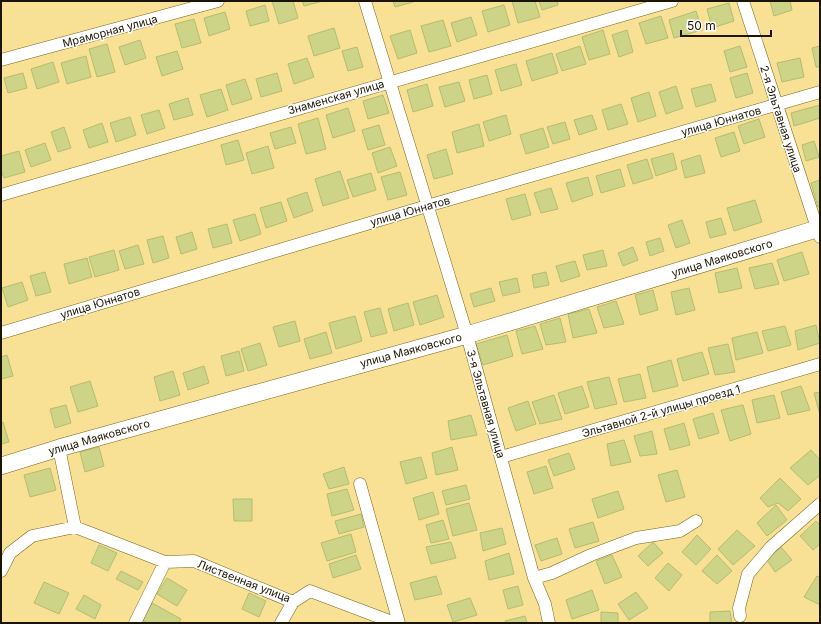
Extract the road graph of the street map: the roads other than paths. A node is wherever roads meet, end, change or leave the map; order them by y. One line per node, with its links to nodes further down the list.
1 (218, 1): 5 (street, Мраморная улица)
2 (365, 1): 7 (street, 3-я Эльтавная улица)
3 (672, 1): 7 (street, Знаменская улица)
4 (743, 1): 9 (street, 2-я Эльтавная улица)
5 (185, 6): 6 (street, Мраморная улица)
6 (1, 60)
7 (390, 82): 10 (street, Знаменская улица); 11 (street, 3-я Эльтавная улица)
8 (820, 92): 9 (street, улица Юннатов)
9 (776, 105): 11 (street, улица Юннатов); 12 (street, 2-я Эльтавная улица)
10 (1, 195)
11 (427, 206): 13 (street, улица Юннатов); 14 (street, 3-я Эльтавная улица)
12 (819, 231): 14 (street, улица Маяковского)
13 (1, 333)
14 (467, 335): 16 (street, улица Маяковского); 17 (street, 3-я Эльтавная улица)
15 (820, 364): 17 (street, Эльтавной 2-й улицы проезд 1)
16 (59, 448): 18 (street, улица Маяковского); 22 (street)
17 (501, 457): 25 (street, 3-я Эльтавная улица)
18 (1, 466)
19 (360, 484): 31 (street)
20 (820, 504): 27 (street)
21 (696, 521): 25 (street)
22 (75, 527): 23 (street, Лиственная улица); 24 (street)
23 (165, 562): 26 (street, Лиственная улица); 28 (street)
24 (1, 572)
25 (534, 578): 32 (street, 3-я Эльтавная улица)
26 (292, 602): 29 (street); 30 (street, Лиственная улица)
27 (740, 616)
28 (135, 623)
29 (281, 623)
30 (395, 623)
31 (399, 623)
32 (548, 623)

